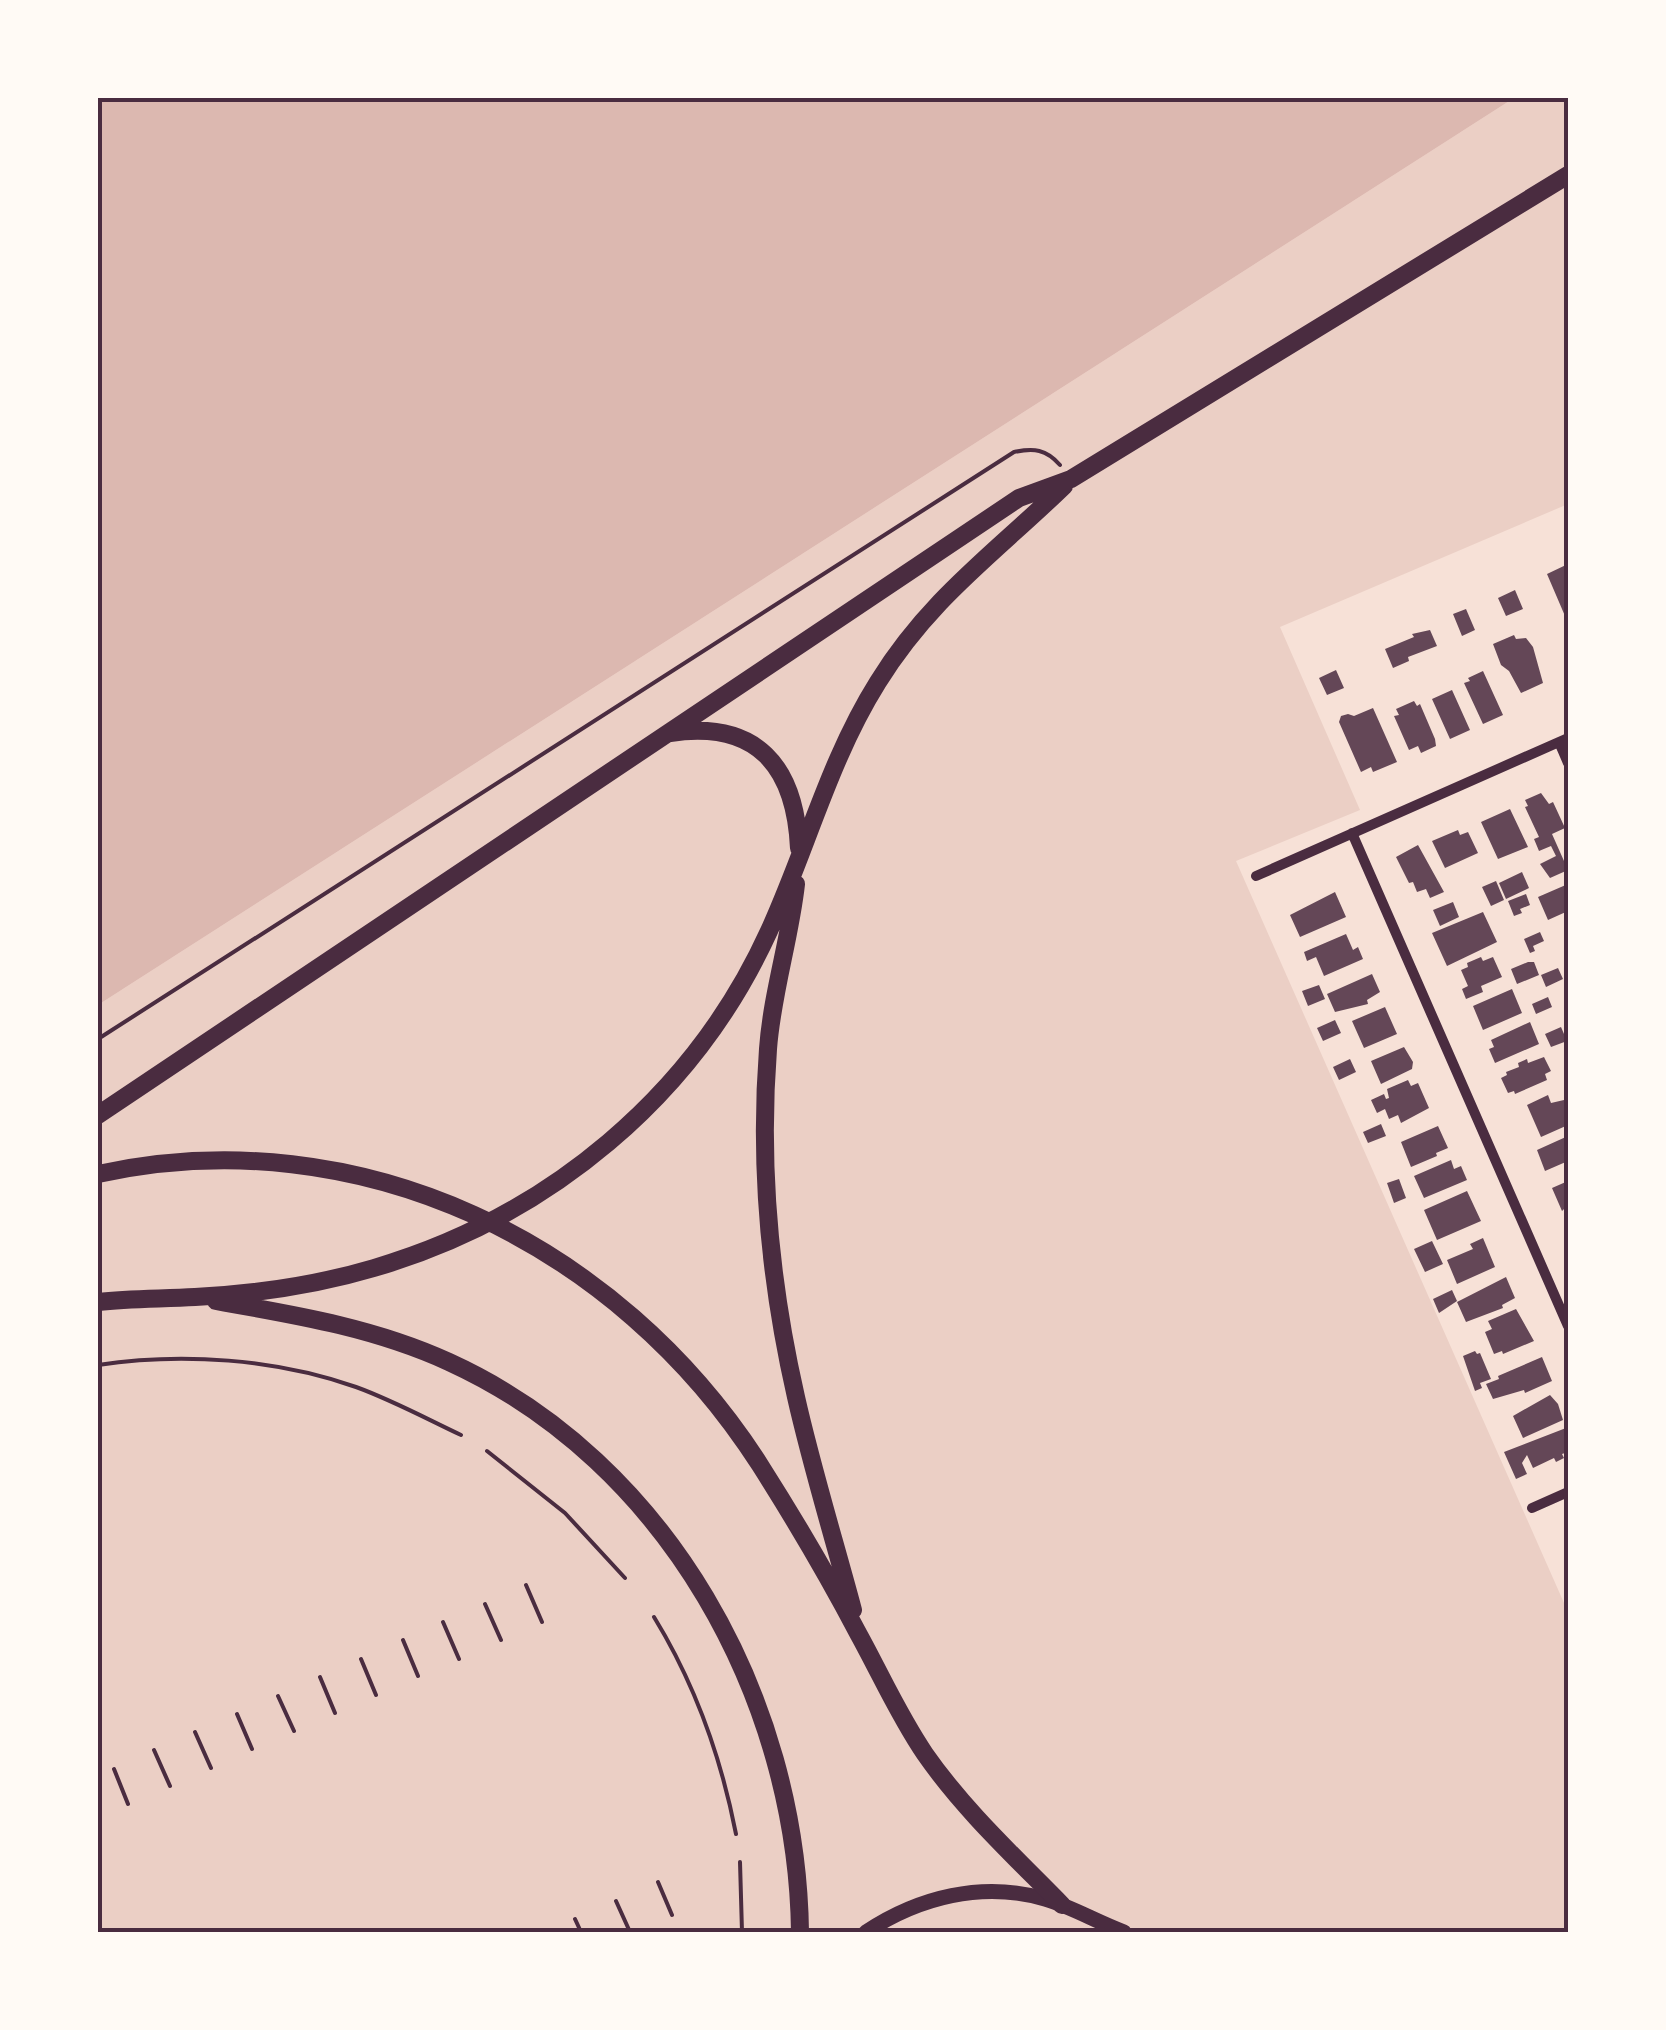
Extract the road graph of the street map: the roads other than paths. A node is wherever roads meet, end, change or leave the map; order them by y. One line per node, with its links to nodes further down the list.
1 (1568, 175): 2 (main road)
2 (1072, 479): 3 (main road); 7 (main road)
3 (666, 733): 7 (main road); 9 (main road)
4 (1564, 740): 5 (street); 6 (street)
5 (1568, 764)
6 (1352, 834): 8 (street); 13 (street)
7 (799, 854): 11 (main road); 16 (main road)
8 (1256, 876)
9 (98, 1115)
10 (98, 1174): 16 (main road)
11 (196, 1297): 12 (main road); 19 (main road)
12 (98, 1302)
13 (1568, 1326)
14 (1568, 1492): 15 (street)
15 (1532, 1508)
16 (859, 1635): 17 (main road)
17 (1062, 1905): 18 (street); 20 (street)
18 (1099, 1926): 21 (street)
19 (800, 1932)
20 (866, 1932)
21 (1124, 1932)

